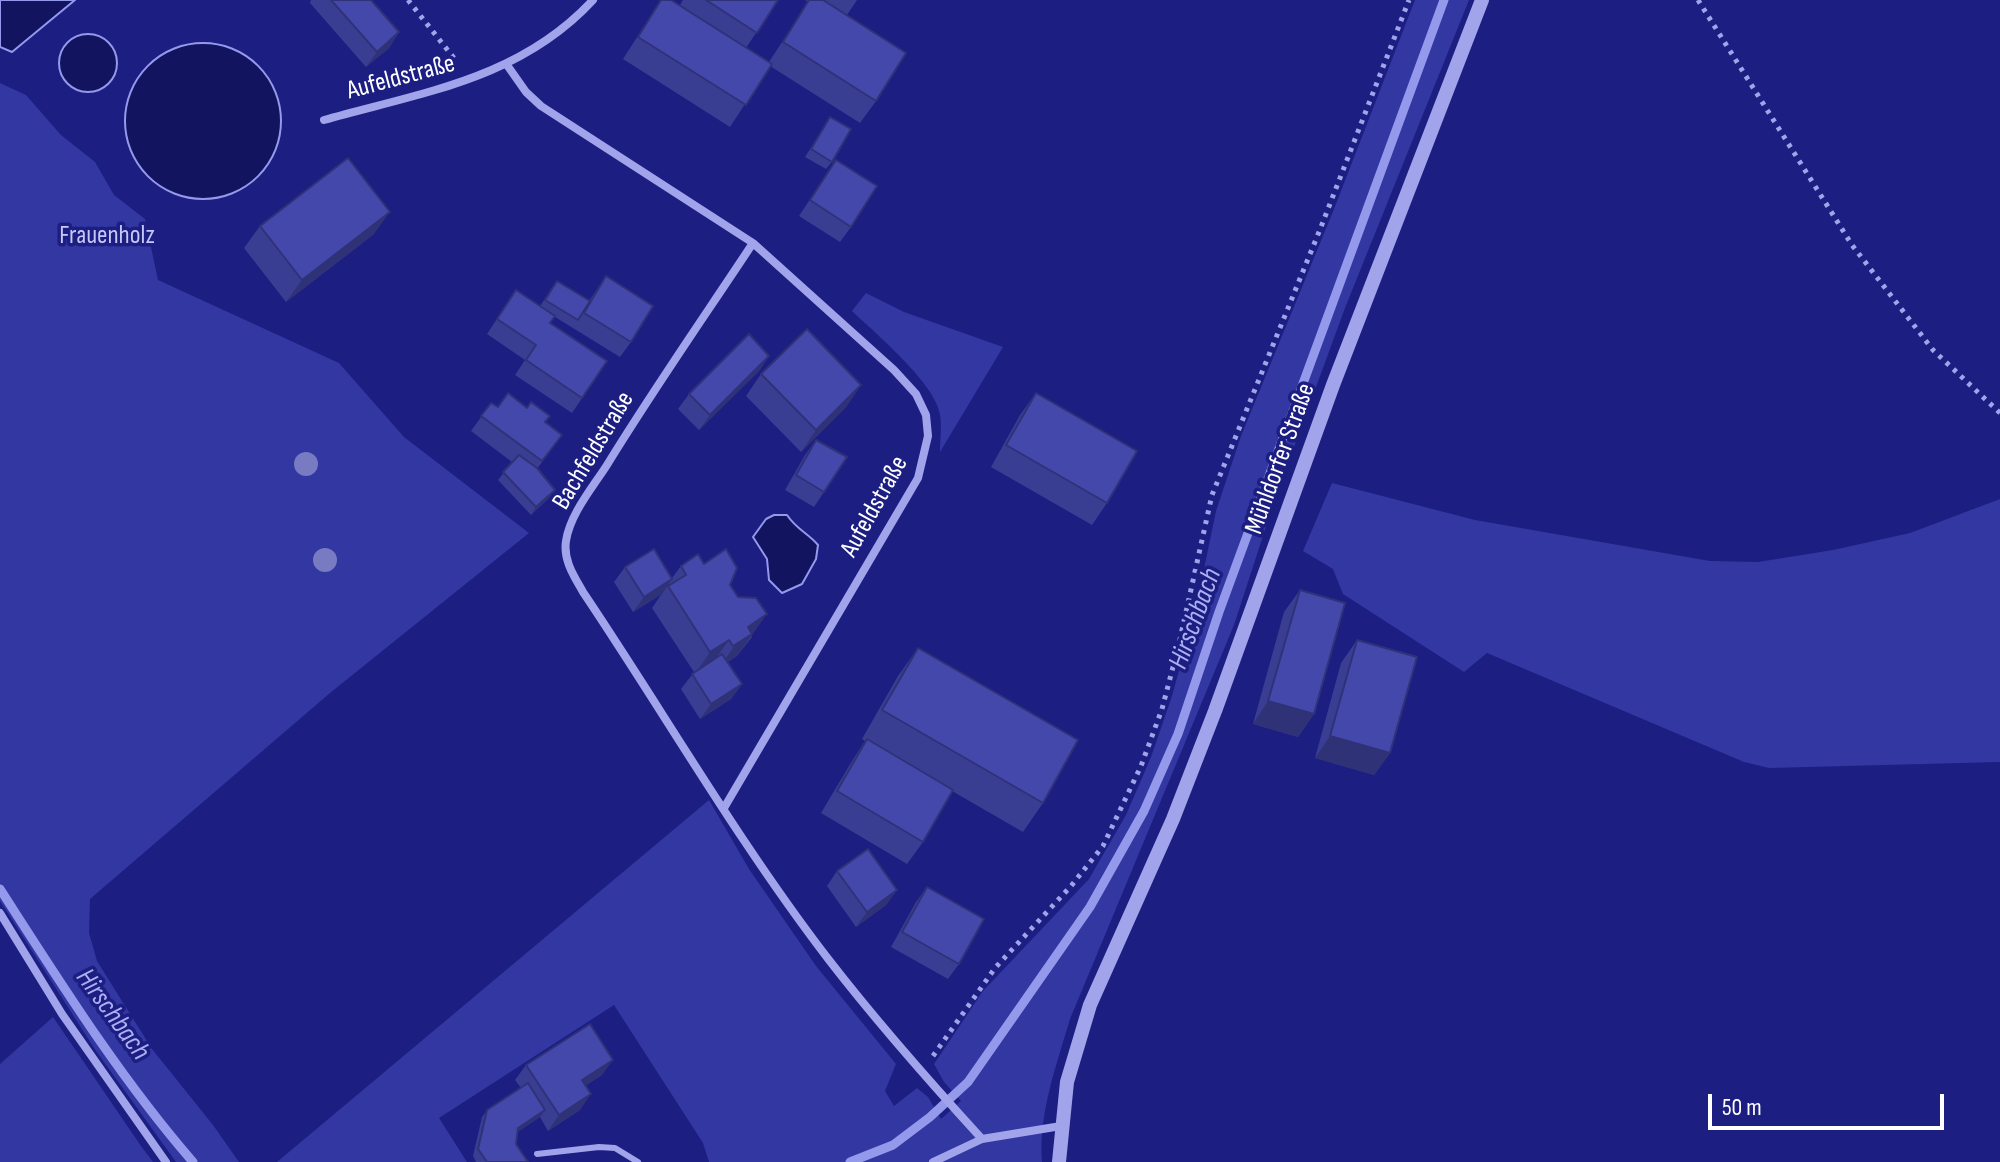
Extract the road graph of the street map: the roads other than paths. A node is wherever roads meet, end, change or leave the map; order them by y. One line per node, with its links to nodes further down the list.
1 (593, 0): 3 (street)
2 (1482, 0): 8 (street, Mühldorfer Straße)
3 (507, 65): 4 (street, Aufeldstraße); 5 (street, Aufeldstraße)
4 (324, 120)
5 (753, 243): 6 (street, Bachfeldstraße); 6 (street, Aufeldstraße)
6 (724, 808): 9 (street)
7 (0, 913): 11 (street)
8 (1061, 1126): 9 (street); 14 (street, Mühldorfer Straße)
9 (982, 1139): 13 (street)
10 (537, 1154): 12 (lane)
11 (166, 1162)
12 (638, 1162)
13 (933, 1162)
14 (1059, 1162)

